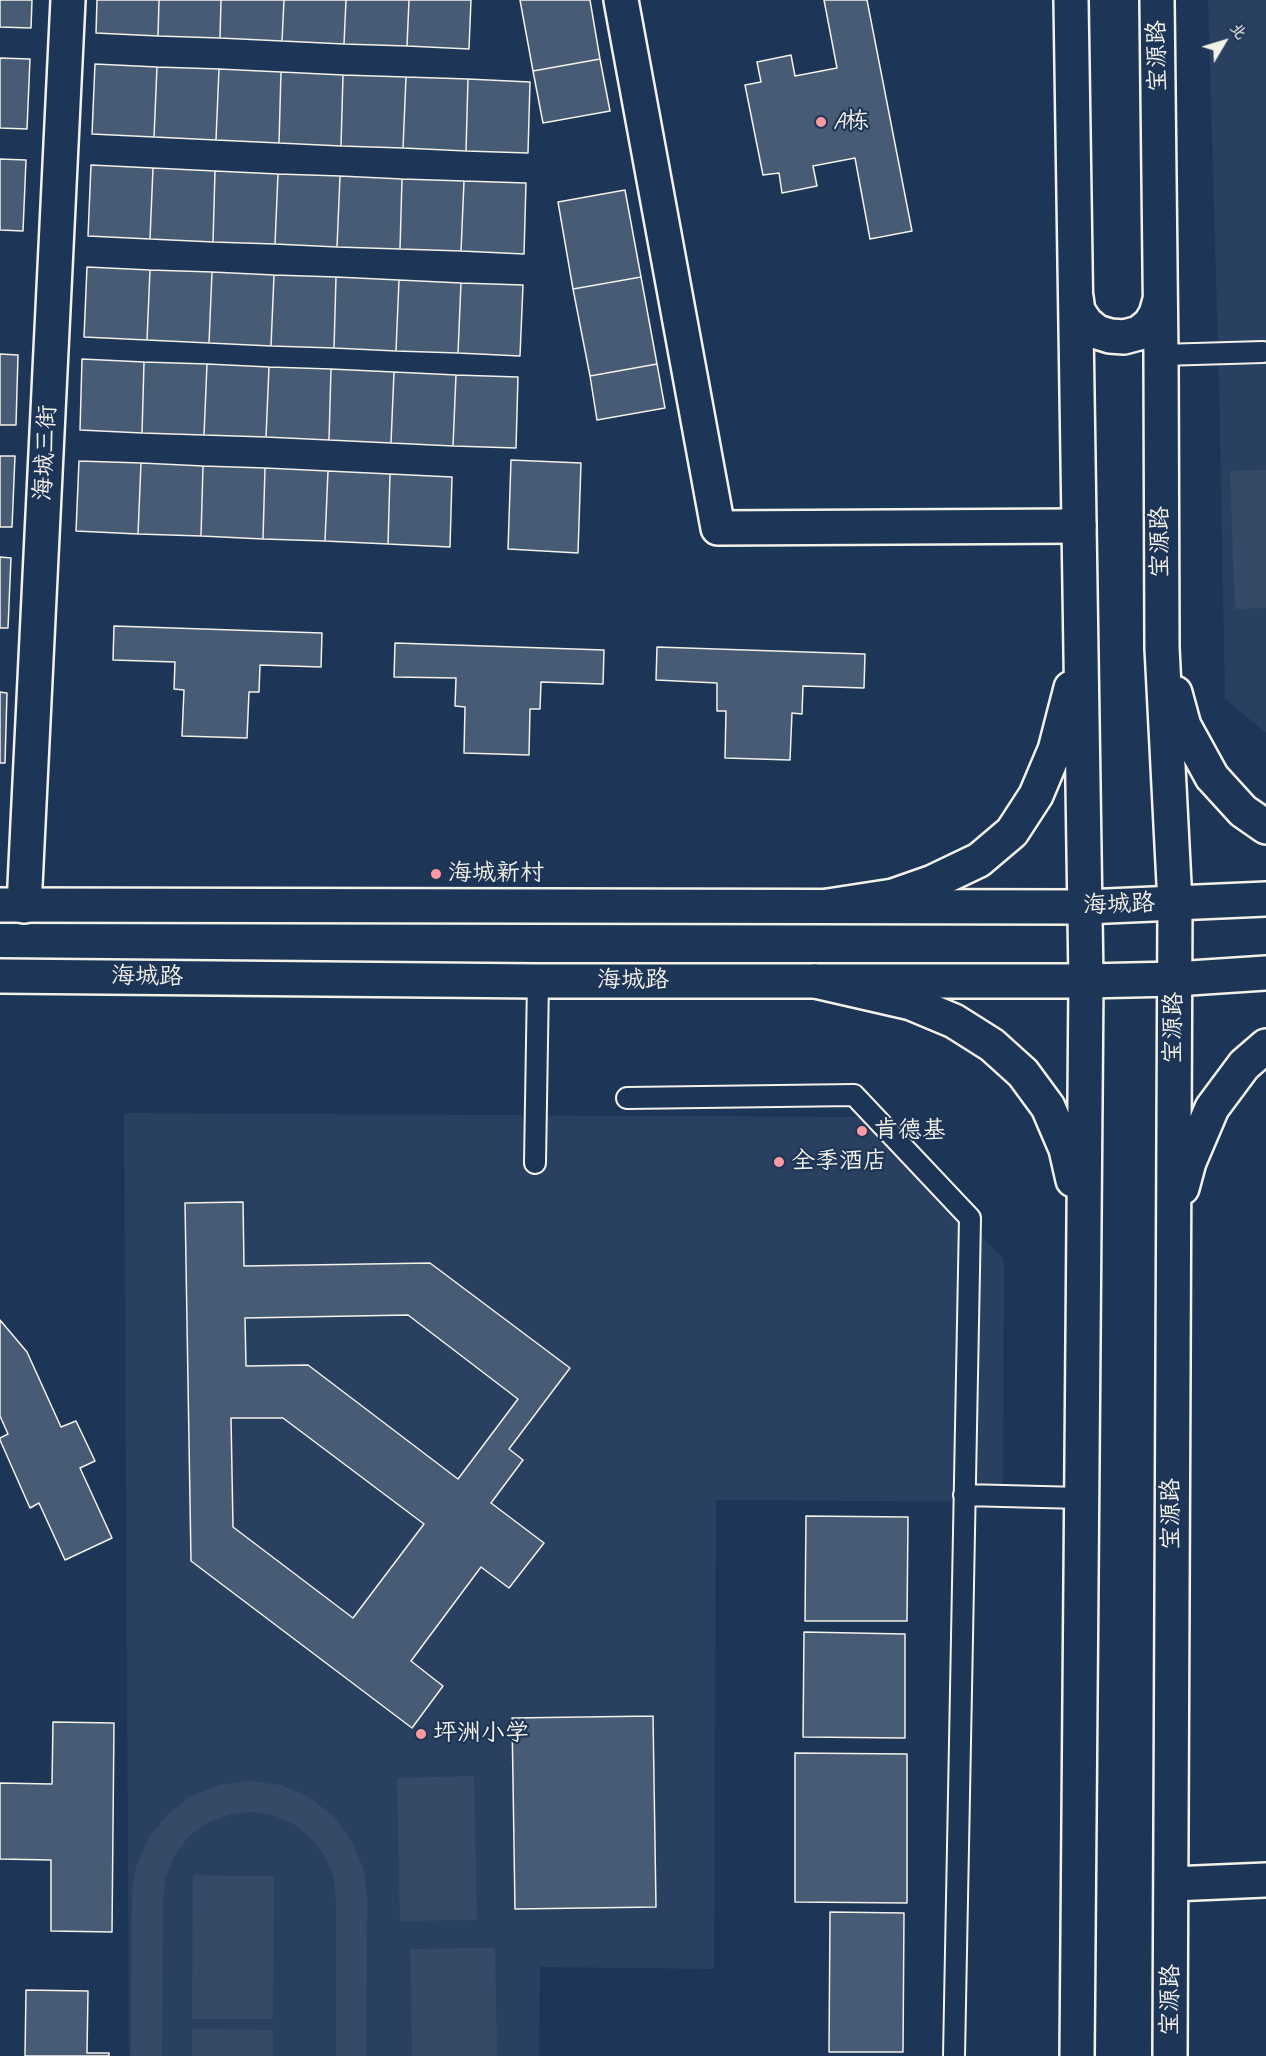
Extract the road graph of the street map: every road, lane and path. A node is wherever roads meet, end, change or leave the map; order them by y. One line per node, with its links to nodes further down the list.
1 (68, 0): 15 (main road, 海城三街)
2 (621, 0): 9 (main road)
3 (1071, 0): 5 (main road)
4 (1157, 0): 6 (main road, 宝源路)
5 (1076, 297): 6 (main road); 9 (main road)
6 (1160, 300): 8 (main road, 宝源路)
7 (1265, 351): 8 (lane)
8 (1161, 355): 10 (main road, 宝源路)
9 (1079, 526): 11 (main road)
10 (1162, 648): 12 (main road); 14 (main road, 宝源路)
11 (1082, 649): 16 (main road); 17 (main road)
12 (1266, 827)
13 (1266, 899): 14 (main road, 海城路)
14 (1175, 904): 17 (main road, 海城路); 20 (main road, 宝源路)
15 (12, 905): 16 (main road, 海城路)
16 (828, 906): 17 (main road, 海城路)
17 (1085, 907): 23 (main road)
18 (1266, 973): 20 (main road, 海城路)
19 (0, 976): 21 (main road, 海城路)
20 (1175, 979): 23 (main road, 海城路); 28 (main road, 宝源路)
21 (538, 981): 22 (main road, 海城路); 26 (lane)
22 (815, 981): 23 (main road, 海城路); 27 (main road)
23 (1086, 981): 27 (main road)
24 (1266, 1046): 28 (main road)
25 (627, 1098): 29 (lane)
26 (535, 1162)
27 (1084, 1227): 30 (main road)
28 (1172, 1231): 32 (main road, 宝源路)
29 (964, 1495): 30 (lane); 33 (lane)
30 (1081, 1498): 34 (main road)
31 (1266, 1880): 32 (main road)
32 (1172, 1884): 35 (main road, 宝源路)
33 (954, 2056)
34 (1077, 2056)
35 (1170, 2056)

